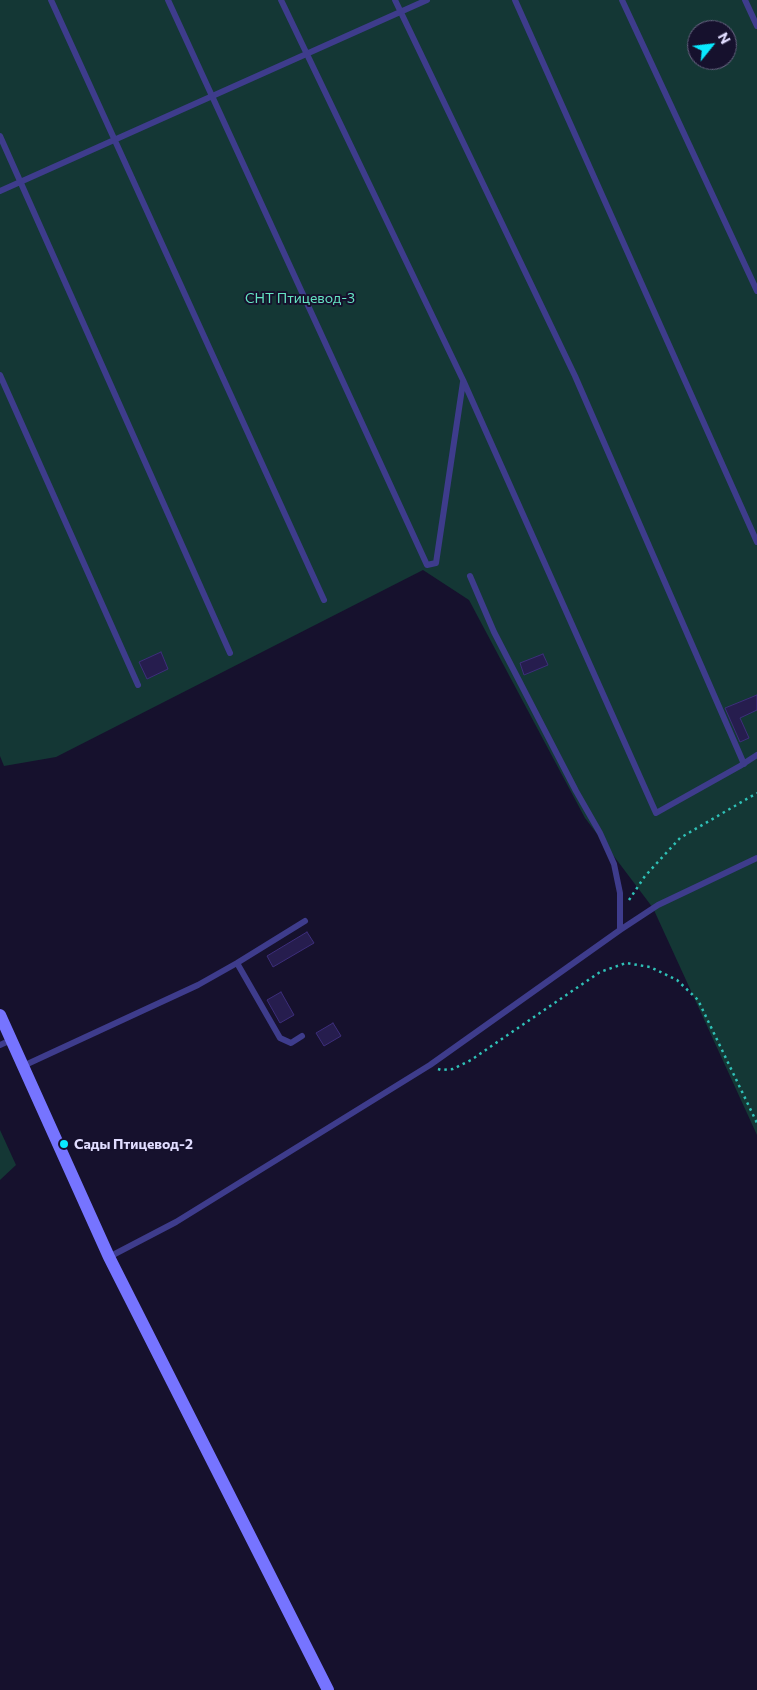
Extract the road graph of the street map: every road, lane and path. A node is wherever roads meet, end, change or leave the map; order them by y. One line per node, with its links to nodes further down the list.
1 (51, 0): 14 (lane)
2 (168, 0): 12 (lane)
3 (281, 0): 11 (lane)
4 (395, 0): 9 (lane)
5 (427, 0): 9 (lane)
6 (515, 0): 20 (lane)
7 (622, 0): 17 (lane)
8 (746, 0): 10 (lane)
9 (400, 12): 11 (lane); 26 (lane)
10 (757, 26)
11 (306, 53): 12 (lane); 19 (lane)
12 (212, 96): 14 (lane); 19 (lane)
13 (0, 136): 15 (lane)
14 (114, 141): 15 (lane); 22 (lane)
15 (20, 182): 16 (lane); 23 (lane)
16 (0, 191)
17 (757, 291)
18 (0, 376): 24 (lane)
19 (463, 380): 26 (lane)
20 (757, 542)
21 (470, 576): 31 (lane)
22 (324, 600)
23 (230, 653)
24 (138, 685)
25 (757, 755): 26 (lane)
26 (744, 764)
27 (757, 793): 29 (path)
28 (757, 858): 31 (lane)
29 (628, 906)
30 (305, 921): 32 (lane)
31 (620, 930): 36 (lane)
32 (237, 963): 34 (lane); 37 (lane)
33 (0, 1015): 35 (main road)
34 (302, 1036)
35 (5, 1043): 37 (main road)
36 (430, 1065): 38 (path); 39 (lane)
37 (23, 1066): 39 (main road)
38 (757, 1123)
39 (109, 1256): 40 (main road)
40 (328, 1690)

